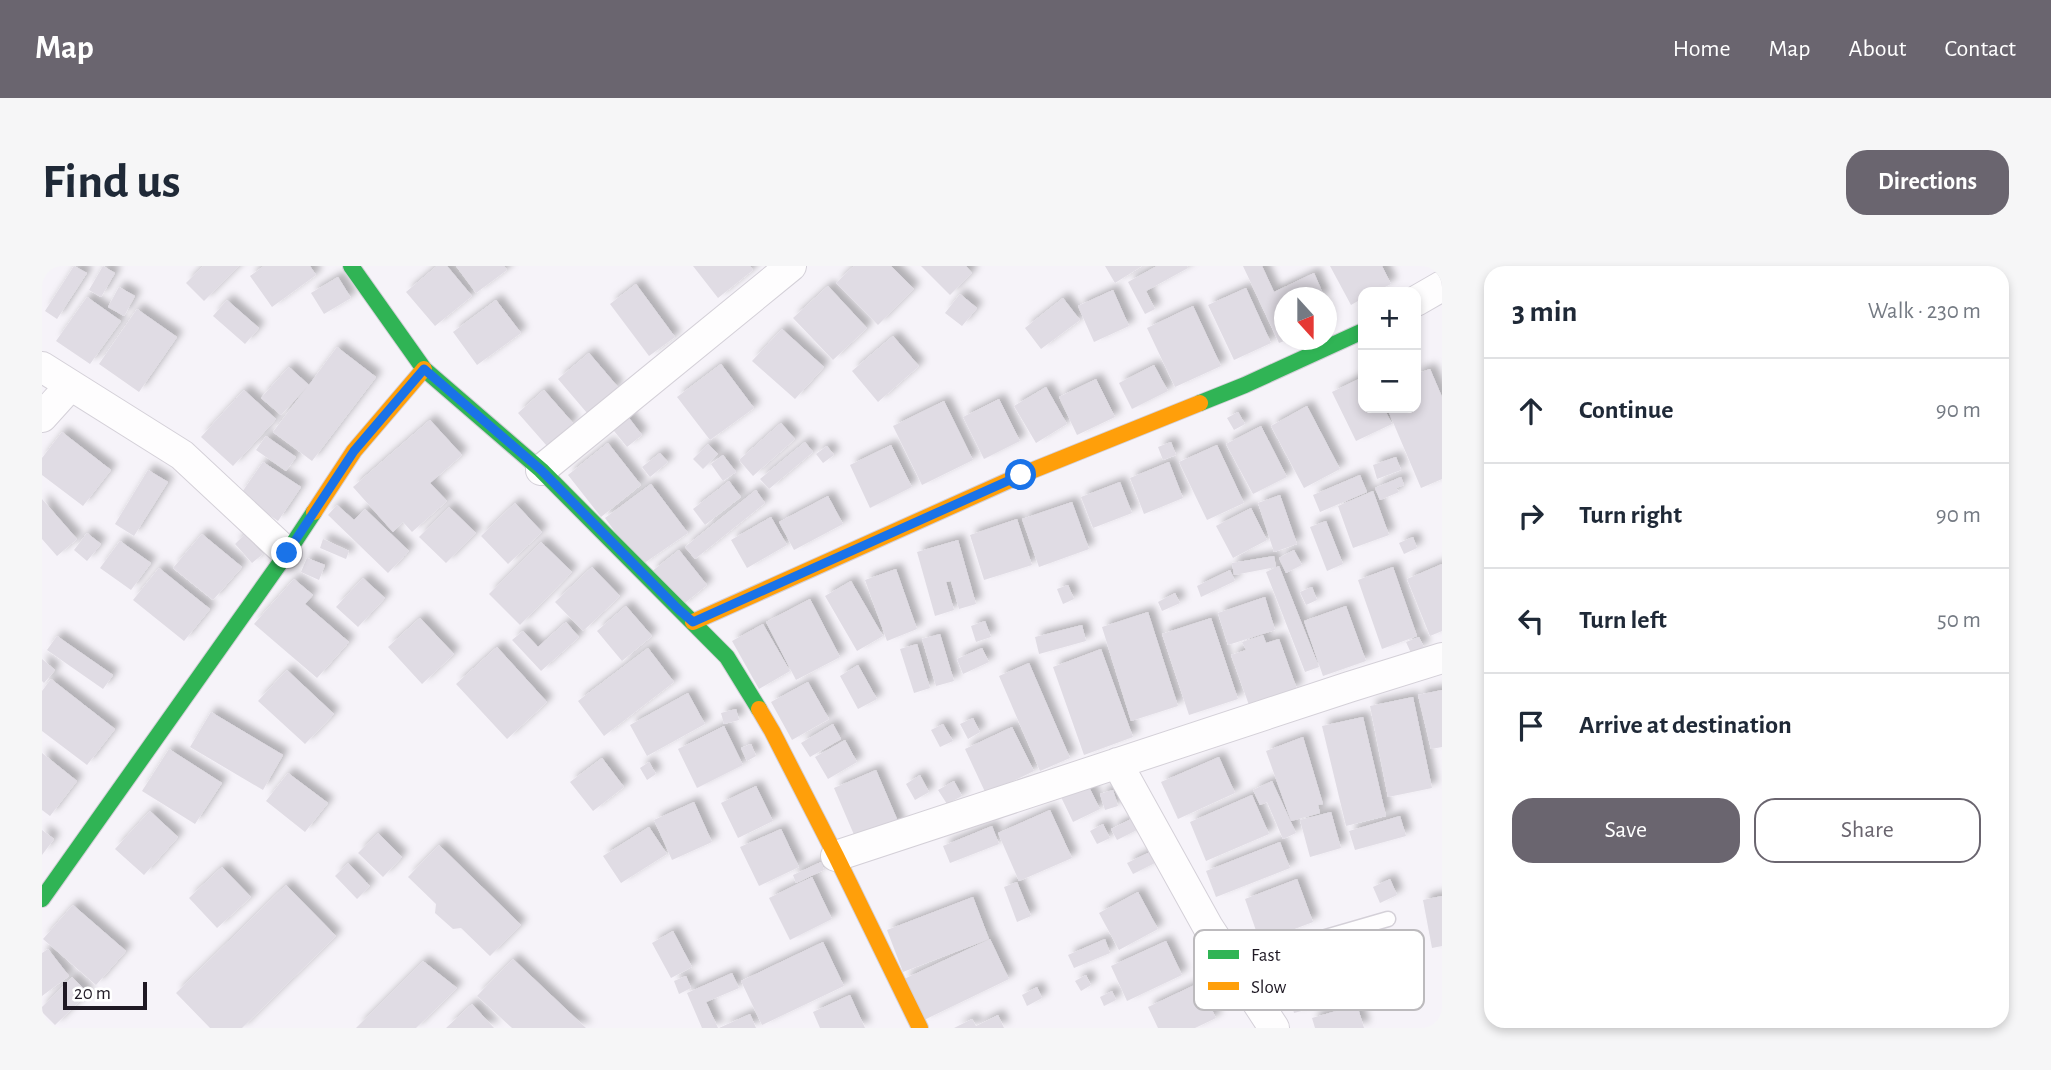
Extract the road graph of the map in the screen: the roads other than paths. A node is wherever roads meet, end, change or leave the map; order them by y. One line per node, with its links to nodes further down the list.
1 (351, 266): 7 (street)
2 (791, 266): 10 (street)
3 (1442, 286): 4 (street)
4 (1421, 298)
5 (1358, 333): 12 (street)
6 (42, 367): 8 (street)
7 (424, 369): 10 (street); 11 (street)
8 (70, 386): 9 (street); 11 (street)
9 (42, 417)
10 (541, 470): 12 (street)
11 (287, 553): 16 (street)
12 (693, 622): 15 (street)
13 (1442, 658): 14 (street)
14 (1117, 763): 15 (street); 18 (street)
15 (836, 856): 21 (street)
16 (42, 899)
17 (1388, 919): 19 (lane)
18 (1210, 930)
19 (1350, 930)
20 (1263, 1010): 22 (street)
21 (920, 1028)
22 (1275, 1028)

